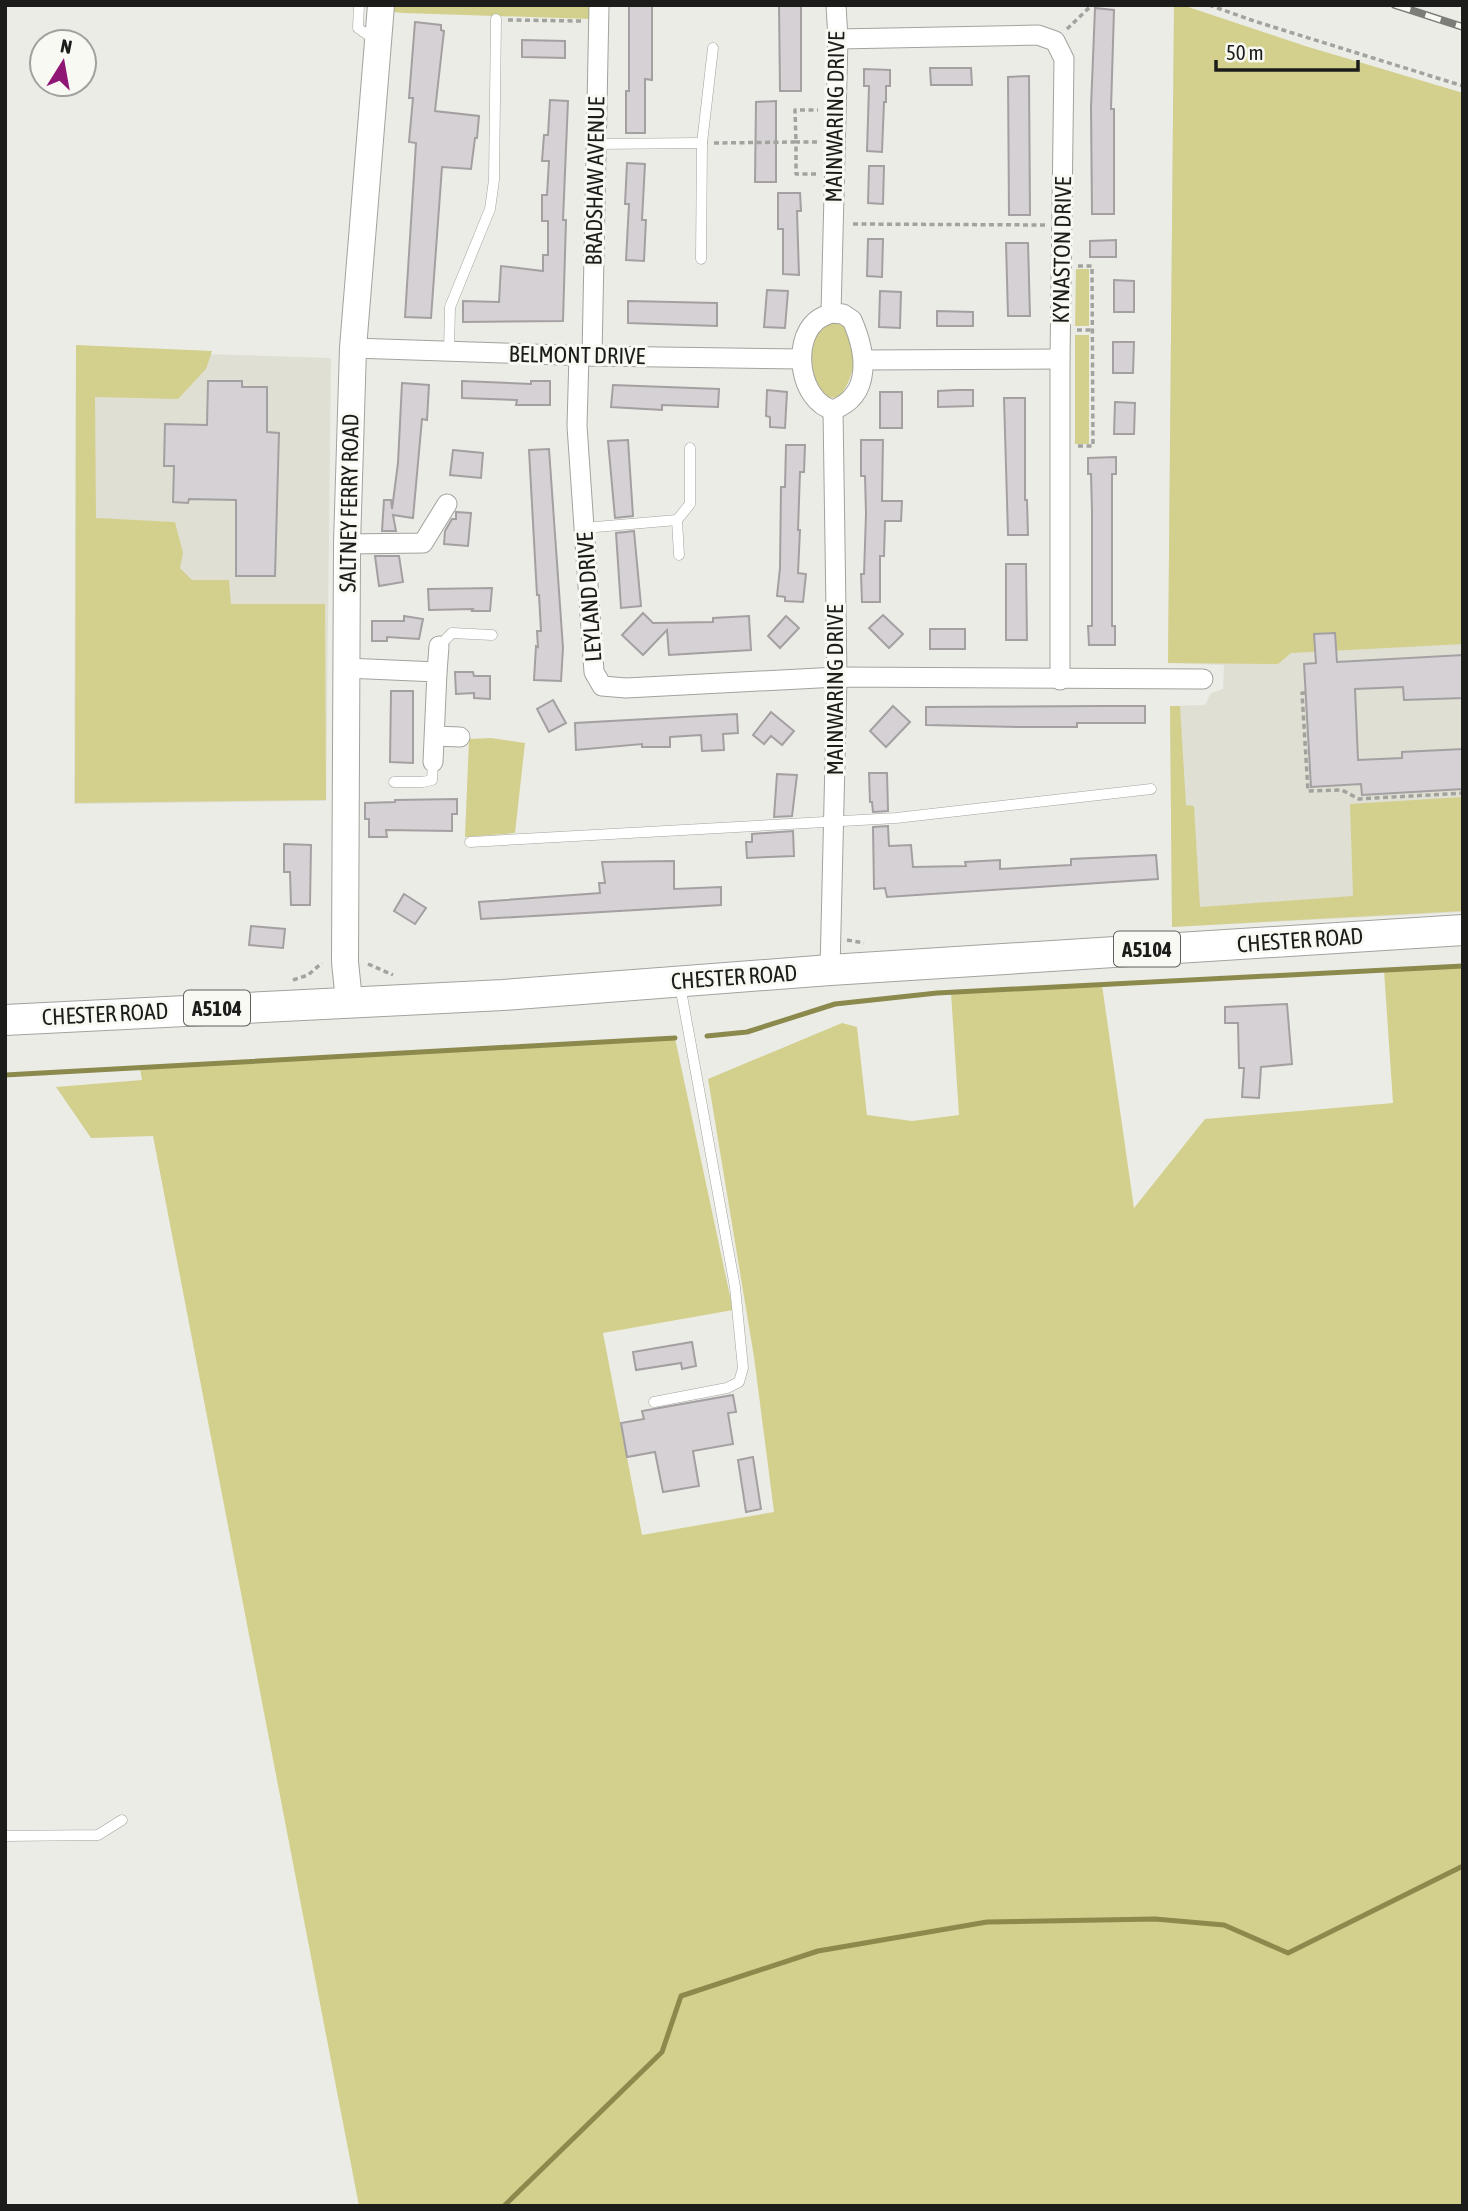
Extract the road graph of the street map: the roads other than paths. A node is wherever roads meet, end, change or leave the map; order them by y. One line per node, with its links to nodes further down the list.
1 (359, 5): 7 (lane)
2 (381, 5): 7 (main road, SALTNEY FERRY ROAD)
3 (836, 5): 6 (street, MAINWARING DRIVE)
4 (599, 14): 10 (street, BRADSHAW AVENUE)
5 (496, 19): 14 (lane)
6 (838, 39): 12 (street, MAINWARING DRIVE); 17 (street, KYNASTON DRIVE)
7 (378, 42): 13 (main road, SALTNEY FERRY ROAD)
8 (713, 48): 9 (lane)
9 (702, 143): 10 (lane); 11 (lane)
10 (596, 144): 15 (street, BRADSHAW AVENUE)
11 (702, 259)
12 (831, 313): 16 (street); 18 (street)
13 (353, 348): 14 (street, BELMONT DRIVE); 24 (main road, SALTNEY FERRY ROAD)
14 (449, 351): 15 (street, BELMONT DRIVE)
15 (585, 356): 16 (street, BELMONT DRIVE); 23 (street, LEYLAND DRIVE)
16 (801, 359): 19 (street)
17 (1060, 359): 18 (street); 32 (street, KYNASTON DRIVE)
18 (865, 360): 19 (street)
19 (833, 410): 30 (street, MAINWARING DRIVE)
20 (690, 448): 22 (lane)
21 (447, 504): 24 (street)
22 (677, 520): 23 (lane); 25 (lane)
23 (584, 528): 30 (street, LEYLAND DRIVE)
24 (347, 544): 28 (main road, SALTNEY FERRY ROAD)
25 (679, 555)
26 (492, 635): 27 (lane)
27 (439, 646): 29 (street)
28 (346, 668): 29 (street); 43 (main road, SALTNEY FERRY ROAD)
29 (437, 672): 33 (street)
30 (837, 677): 32 (street); 38 (street, MAINWARING DRIVE)
31 (1203, 679): 32 (street)
32 (1060, 680)
33 (435, 736): 34 (street); 35 (street)
34 (460, 737)
35 (433, 762): 36 (lane)
36 (394, 782)
37 (1151, 789): 38 (lane)
38 (834, 822): 39 (lane); 41 (street, MAINWARING DRIVE)
39 (470, 842)
40 (1463, 930): 41 (main road, CHESTER ROAD / A5104)
41 (830, 970): 42 (main road, CHESTER ROAD / A5104)
42 (680, 981): 43 (main road, CHESTER ROAD / A5104); 45 (lane)
43 (349, 1001): 44 (main road, CHESTER ROAD / A5104)
44 (5, 1020)
45 (654, 1402)
46 (122, 1820): 47 (lane)
47 (5, 1836)

